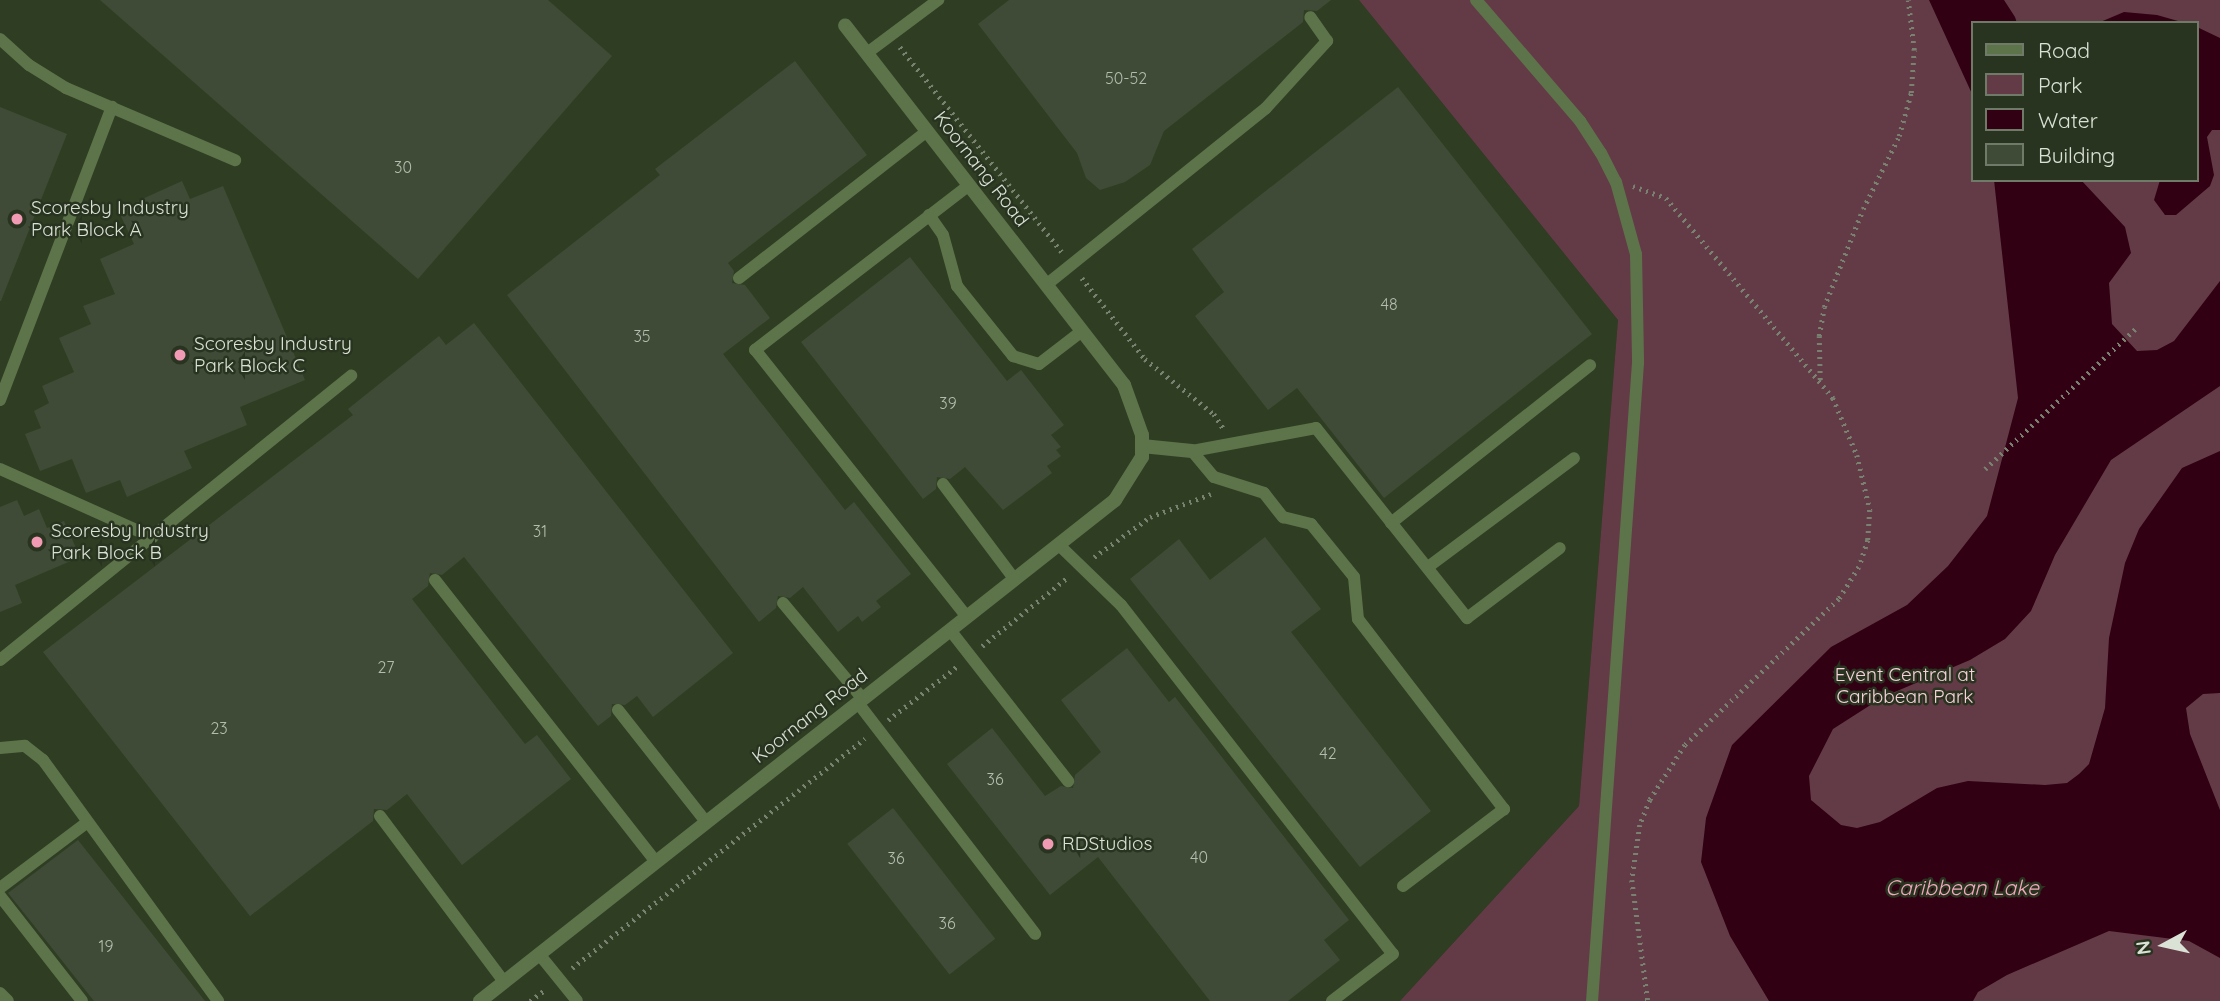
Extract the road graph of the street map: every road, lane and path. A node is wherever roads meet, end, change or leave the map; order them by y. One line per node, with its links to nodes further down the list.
1 (938, 0): 6 (lane)
2 (1476, 0): 12 (lane)
3 (1908, 0): 22 (path)
4 (1310, 17): 15 (lane)
5 (845, 25): 8 (street, Koornang Road)
6 (890, 35): 8 (lane); 15 (path)
7 (0, 39): 9 (lane)
8 (867, 53): 10 (street, Koornang Road)
9 (112, 107): 11 (lane); 23 (lane)
10 (927, 131): 13 (street, Koornang Road); 16 (lane)
11 (235, 160)
12 (1616, 182): 22 (path); 69 (lane)
13 (968, 185): 14 (lane); 17 (street, Koornang Road)
14 (929, 215): 19 (lane); 41 (lane)
15 (1072, 264): 17 (lane); 24 (path)
16 (739, 278)
17 (1046, 285): 19 (street, Koornang Road)
18 (2136, 328): 29 (path)
19 (1082, 331): 25 (street, Koornang Road)
20 (1590, 365): 32 (lane)
21 (351, 376): 33 (lane)
22 (1820, 381): 70 (path)
23 (0, 400)
24 (1228, 444): 26 (lane); 32 (lane)
25 (1142, 446): 26 (street); 34 (street, Koornang Road)
26 (1192, 451): 30 (lane)
27 (1574, 458): 37 (lane)
28 (0, 469): 33 (lane)
29 (1985, 469)
30 (1222, 479): 36 (path); 54 (lane)
31 (943, 484): 39 (lane)
32 (1391, 523): 37 (lane)
33 (152, 537): 44 (lane)
34 (1059, 545): 36 (lane); 39 (street, Koornang Road)
35 (1560, 548): 37 (lane)
36 (1081, 567): 43 (path); 68 (lane)
37 (1428, 567)
38 (435, 580): 53 (lane)
39 (1015, 580): 41 (street, Koornang Road)
40 (783, 603): 45 (lane)
41 (967, 617): 42 (street, Koornang Road)
42 (950, 630): 43 (lane); 45 (street, Koornang Road)
43 (970, 656): 47 (path); 49 (lane)
44 (0, 660)
45 (860, 701): 47 (lane); 51 (street, Koornang Road)
46 (618, 710): 51 (lane)
47 (877, 728): 57 (lane); 59 (path)
48 (0, 748): 52 (lane)
49 (1068, 781)
50 (380, 816): 60 (lane)
51 (706, 822): 53 (street, Koornang Road)
52 (85, 824): 55 (lane); 65 (lane)
53 (656, 862): 58 (street, Koornang Road)
54 (1402, 886)
55 (0, 888)
56 (0, 896): 64 (lane)
57 (1035, 934)
58 (539, 954): 59 (lane); 60 (street, Koornang Road)
59 (559, 978): 66 (path); 67 (lane)
60 (504, 982): 62 (street, Koornang Road)
61 (0, 993): 63 (lane)
62 (487, 999)
63 (8, 1001)
64 (82, 1001)
65 (218, 1001)
66 (530, 1001)
67 (577, 1001)
68 (1332, 1001)
69 (1592, 1001)
70 (1648, 1001)

